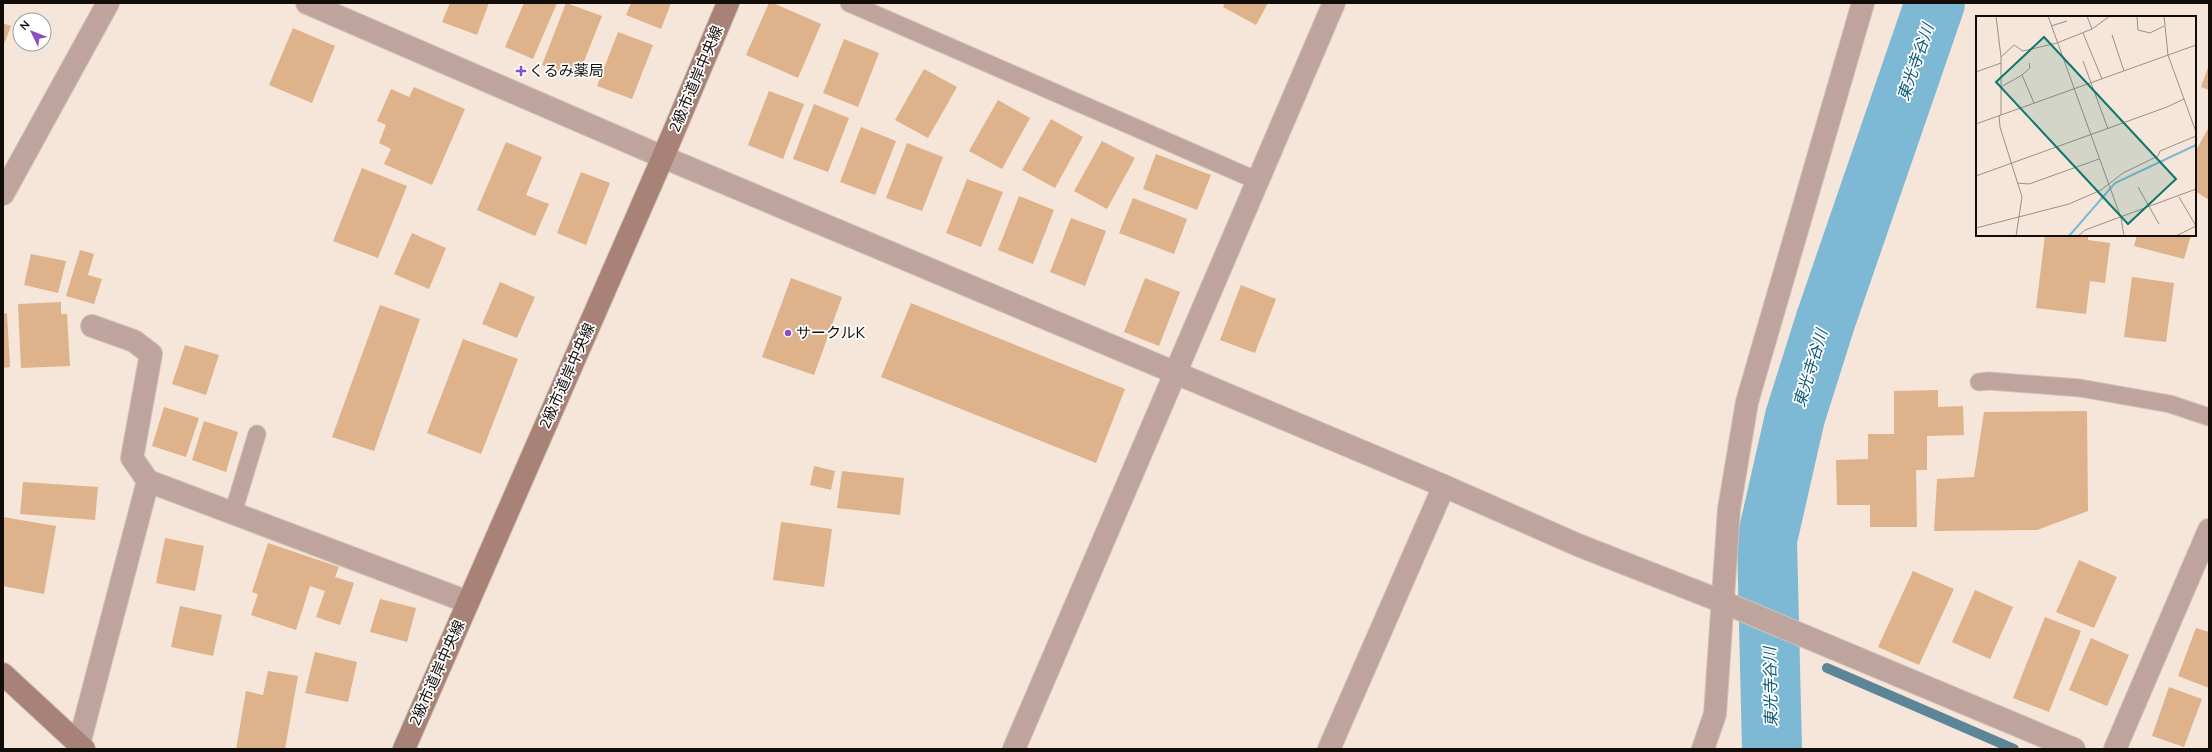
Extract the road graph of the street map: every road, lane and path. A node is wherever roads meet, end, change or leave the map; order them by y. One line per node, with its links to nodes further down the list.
1 (108, 3): 9 (street)
2 (306, 3): 7 (street)
3 (728, 3): 7 (street, 2級市道岸中央線)
4 (849, 3): 8 (lane)
5 (1334, 3): 8 (street)
6 (1863, 3): 20 (street)
7 (663, 157): 11 (street); 19 (street, 2級市道岸中央線)
8 (1258, 181): 11 (street)
9 (3, 194)
10 (92, 326): 15 (street)
11 (1176, 374): 16 (street); 24 (street)
12 (1979, 382): 13 (lane)
13 (2209, 417)
14 (257, 434): 17 (lane)
15 (148, 481): 17 (street); 22 (street)
16 (1444, 486): 20 (street); 25 (street)
17 (233, 513): 19 (street)
18 (2209, 530): 28 (street)
19 (468, 602): 23 (street, 2級市道岸中央線)
20 (1730, 605): 26 (street); 27 (street)
21 (3, 674): 22 (street)
22 (82, 747)
23 (404, 749)
24 (1014, 749)
25 (1329, 749)
26 (1703, 749)
27 (2074, 749)
28 (2115, 749)

